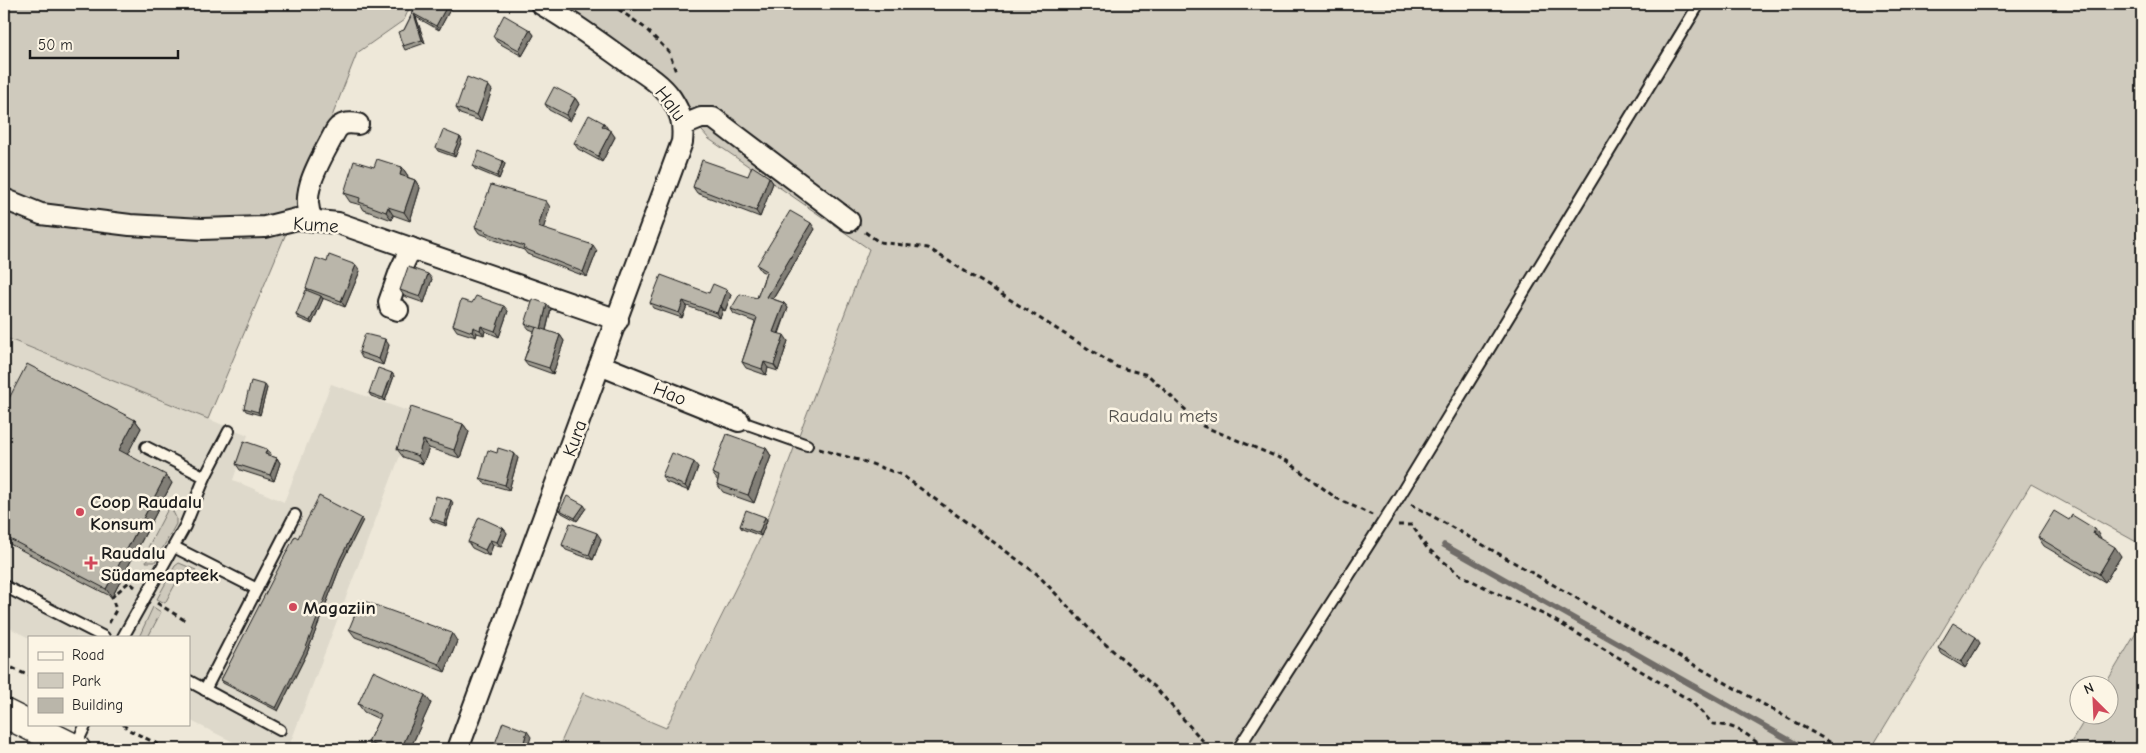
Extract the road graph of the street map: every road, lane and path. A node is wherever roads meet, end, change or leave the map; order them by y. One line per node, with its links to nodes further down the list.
1 (541, 4): 4 (street, Halu)
2 (611, 4): 4 (path)
3 (1699, 4): 19 (lane)
4 (674, 103): 6 (street, Halu)
5 (358, 124): 8 (street)
6 (684, 125): 9 (street, Halu); 12 (street, Kura)
7 (4, 199): 8 (street, Kume)
8 (313, 220): 10 (street, Kume)
9 (850, 221): 21 (path)
10 (411, 248): 11 (street); 12 (street, Kume)
11 (398, 310)
12 (618, 320): 13 (street, Kura)
13 (600, 365): 14 (street, Hao); 39 (street, Kura)
14 (739, 421): 16 (lane)
15 (229, 431): 18 (lane)
16 (807, 445): 40 (path)
17 (146, 448): 18 (lane)
18 (206, 477): 22 (lane)
19 (1399, 497): 21 (lane); 43 (path)
20 (295, 515): 24 (lane)
21 (1384, 520): 41 (lane); 42 (path)
22 (174, 547): 24 (lane); 27 (lane)
23 (4, 586): 26 (lane)
24 (257, 589): 31 (lane)
25 (112, 598): 26 (path)
26 (103, 636)
27 (124, 636)
28 (4, 664): 29 (path)
29 (28, 676)
30 (190, 682): 31 (lane)
31 (205, 690): 36 (lane)
32 (14, 714): 33 (main road)
33 (28, 720)
34 (43, 726): 37 (main road)
35 (125, 726): 38 (path)
36 (280, 730)
37 (79, 741)
38 (168, 749)
39 (458, 749)
40 (1210, 749)
41 (1238, 749)
42 (1765, 749)
43 (1842, 749)

